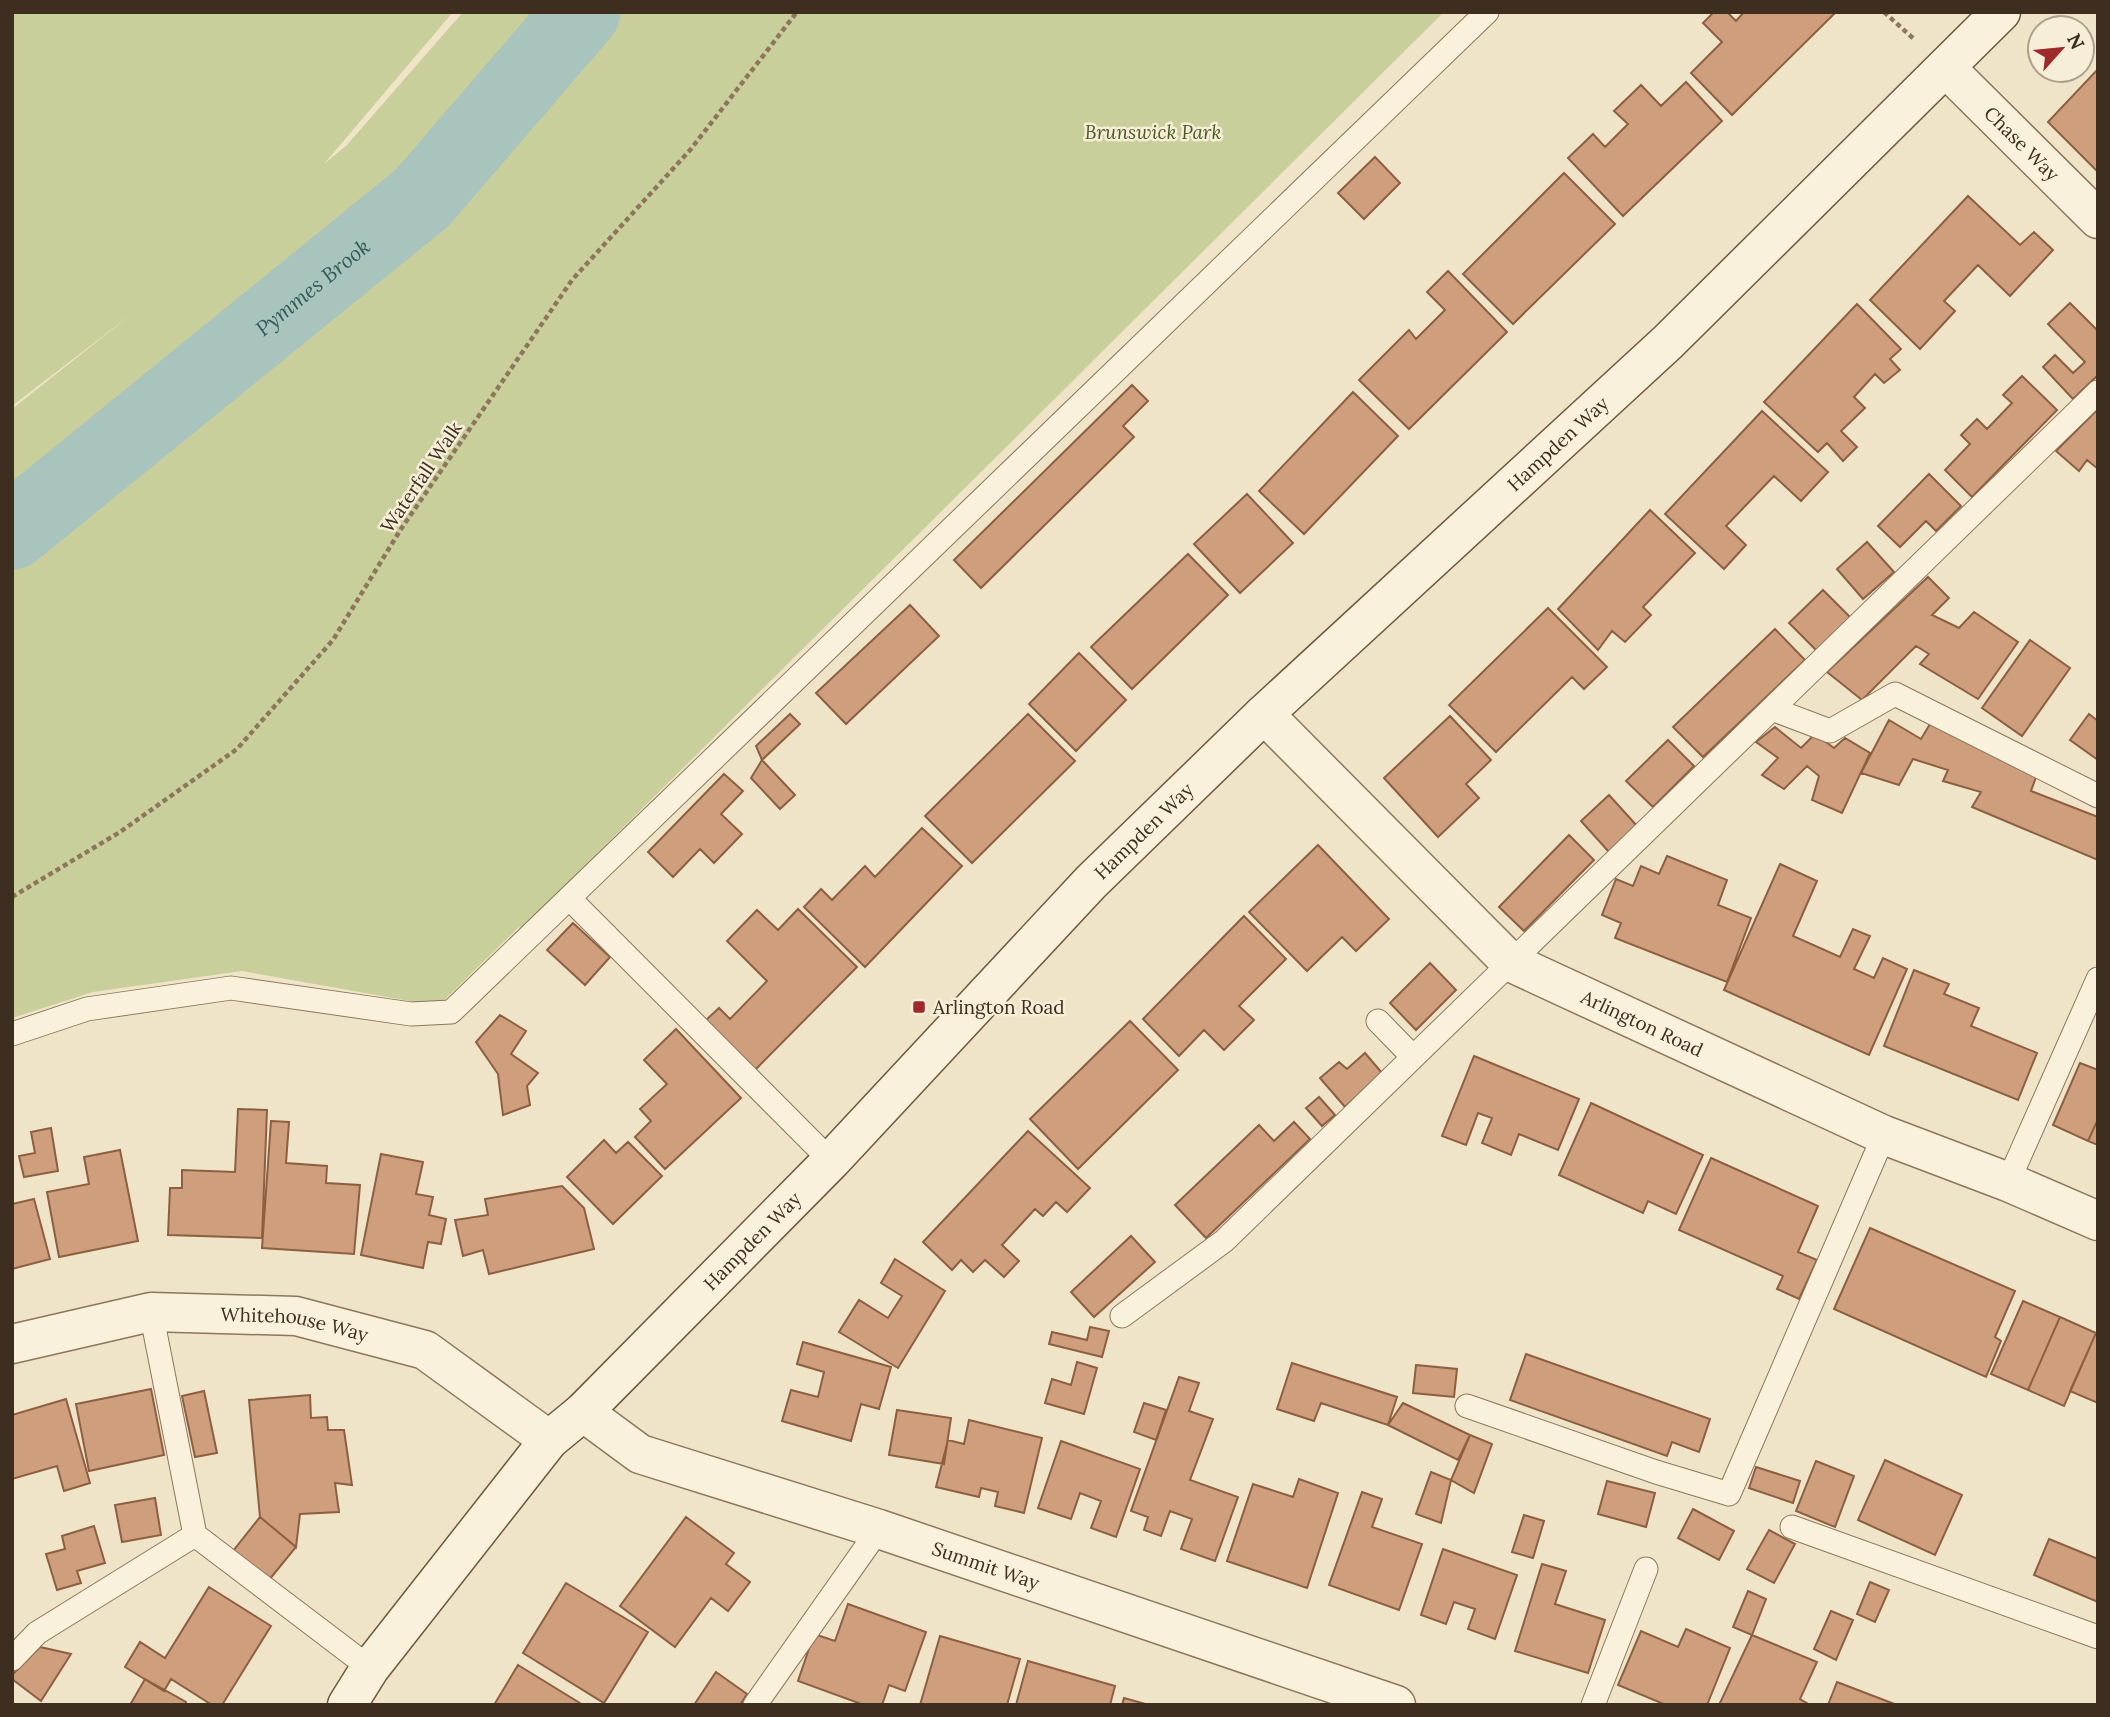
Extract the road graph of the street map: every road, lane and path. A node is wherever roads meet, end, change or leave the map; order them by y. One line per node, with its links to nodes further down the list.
1 (797, 12): 10 (path, Waterfall Walk)
2 (1487, 12): 11 (lane)
3 (2001, 12): 4 (street, Hampden Way)
4 (1945, 68): 5 (street, Chase Way); 8 (street, Hampden Way)
5 (2098, 219)
6 (2098, 392): 7 (lane)
7 (1772, 709): 9 (lane); 12 (lane)
8 (1264, 714): 12 (street, Arlington Road); 18 (street, Hampden Way)
9 (2098, 796)
10 (12, 897)
11 (569, 899): 15 (lane); 18 (lane)
12 (1510, 962): 16 (lane); 17 (street, Arlington Road)
13 (2098, 979): 19 (lane)
14 (1378, 1021): 16 (lane)
15 (12, 1034)
16 (1413, 1057): 22 (lane)
17 (1884, 1135): 19 (street, Arlington Road); 24 (lane)
18 (831, 1161): 25 (street, Hampden Way)
19 (2008, 1182): 20 (street, Arlington Road)
20 (2098, 1221)
21 (151, 1312): 23 (street, Whitehouse Way); 26 (street, Whitehouse Way); 29 (lane)
22 (1122, 1316)
23 (12, 1344)
24 (1466, 1406)
25 (583, 1412): 26 (street, Hampden Way); 28 (street, Summit Way)
26 (549, 1440): 33 (street, Hampden Way)
27 (1792, 1527): 31 (lane)
28 (879, 1529): 35 (lane); 36 (street, Summit Way)
29 (195, 1535): 32 (lane); 33 (lane)
30 (1646, 1569): 37 (lane)
31 (2098, 1637)
32 (12, 1659)
33 (370, 1668): 34 (street, Hampden Way)
34 (347, 1705)
35 (755, 1705)
36 (1396, 1705)
37 (1592, 1705)

